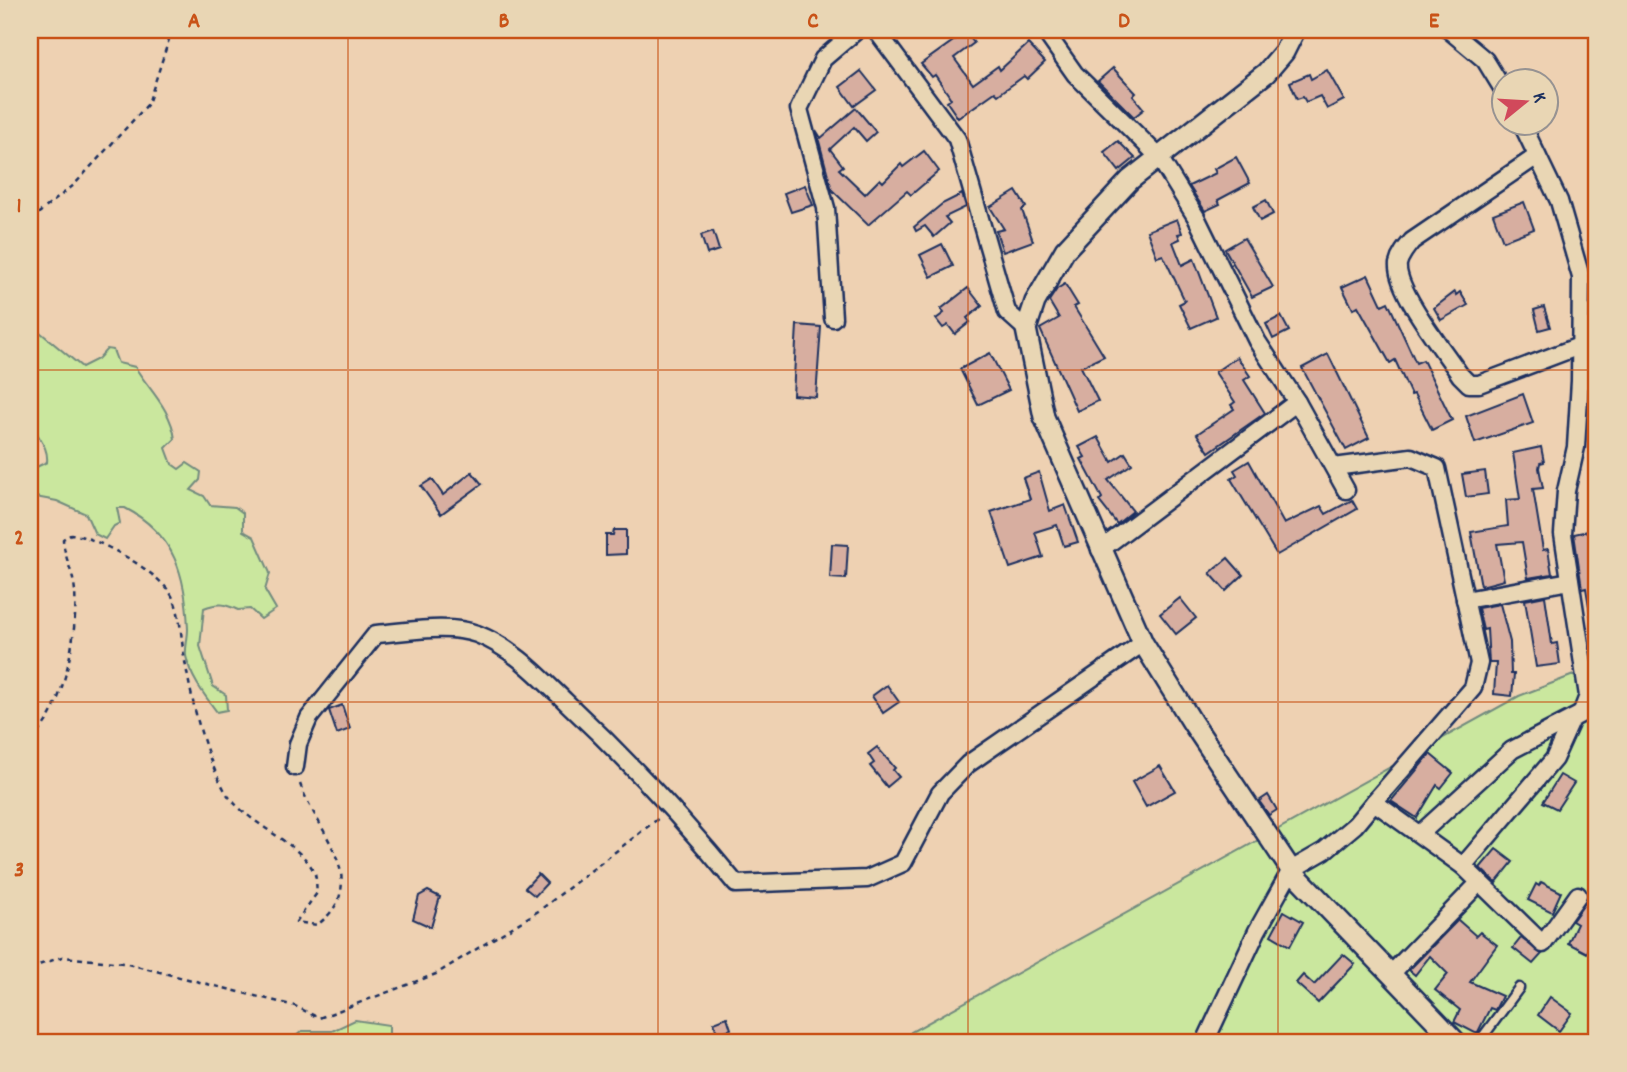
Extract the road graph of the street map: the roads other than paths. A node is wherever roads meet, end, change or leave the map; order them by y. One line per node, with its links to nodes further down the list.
1 (857, 30): 10 (street)
2 (876, 30): 11 (street)
3 (1044, 30): 8 (street)
4 (1295, 30): 8 (street)
5 (1449, 30): 6 (street)
6 (1490, 68)
7 (1528, 136): 9 (street)
8 (1159, 156): 11 (street); 13 (street)
9 (1537, 156): 12 (street); 12 (street)
10 (833, 318)
11 (1026, 329): 16 (street)
12 (1582, 345): 17 (street)
13 (1297, 402): 14 (street); 16 (street)
14 (1334, 467): 15 (street); 18 (street)
15 (1346, 490)
16 (1100, 550): 19 (street)
17 (1570, 581): 18 (street); 20 (street)
18 (1465, 600): 22 (street)
19 (1143, 643): 21 (street); 25 (street)
20 (1572, 719): 23 (street); 24 (street)
21 (295, 768)
22 (1374, 802): 23 (street); 25 (street)
23 (1420, 834): 24 (street)
24 (1463, 866): 26 (street)
25 (1291, 870): 28 (street); 30 (street)
26 (1478, 884): 27 (street); 28 (street)
27 (1578, 895)
28 (1391, 974): 31 (street)
29 (1519, 988): 32 (lane)
30 (1205, 1042)
31 (1456, 1042)
32 (1479, 1042)

